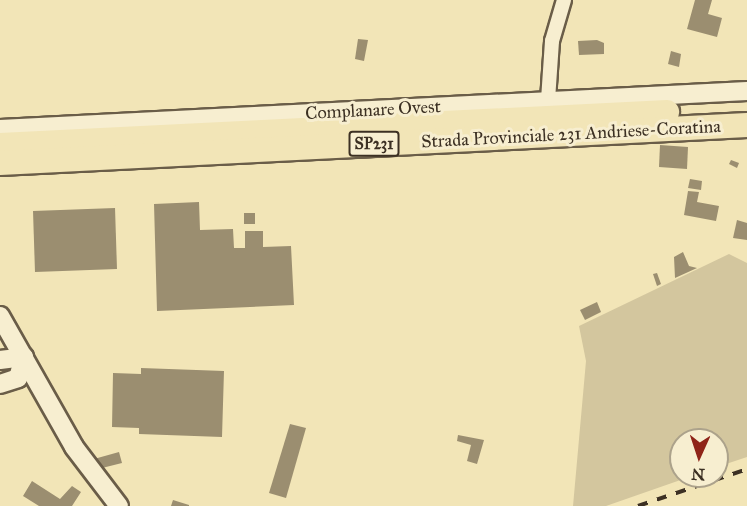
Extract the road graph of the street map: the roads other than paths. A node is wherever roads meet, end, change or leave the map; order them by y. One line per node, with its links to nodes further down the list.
1 (564, 0): 3 (street)
2 (747, 91): 3 (street, Complanare Ovest)
3 (548, 100): 6 (street, Complanare Ovest)
4 (747, 109): 7 (highway, Strada Provinciale 231 Andriese-Coratina / SP231)
5 (747, 125): 8 (highway, Strada Provinciale 231 Andriese-Coratina / SP231)
6 (0, 129)
7 (0, 144)
8 (0, 163)
9 (0, 316): 10 (street)
10 (24, 357): 11 (street); 12 (street); 13 (street)
11 (0, 360)
12 (0, 384)
13 (119, 506)

